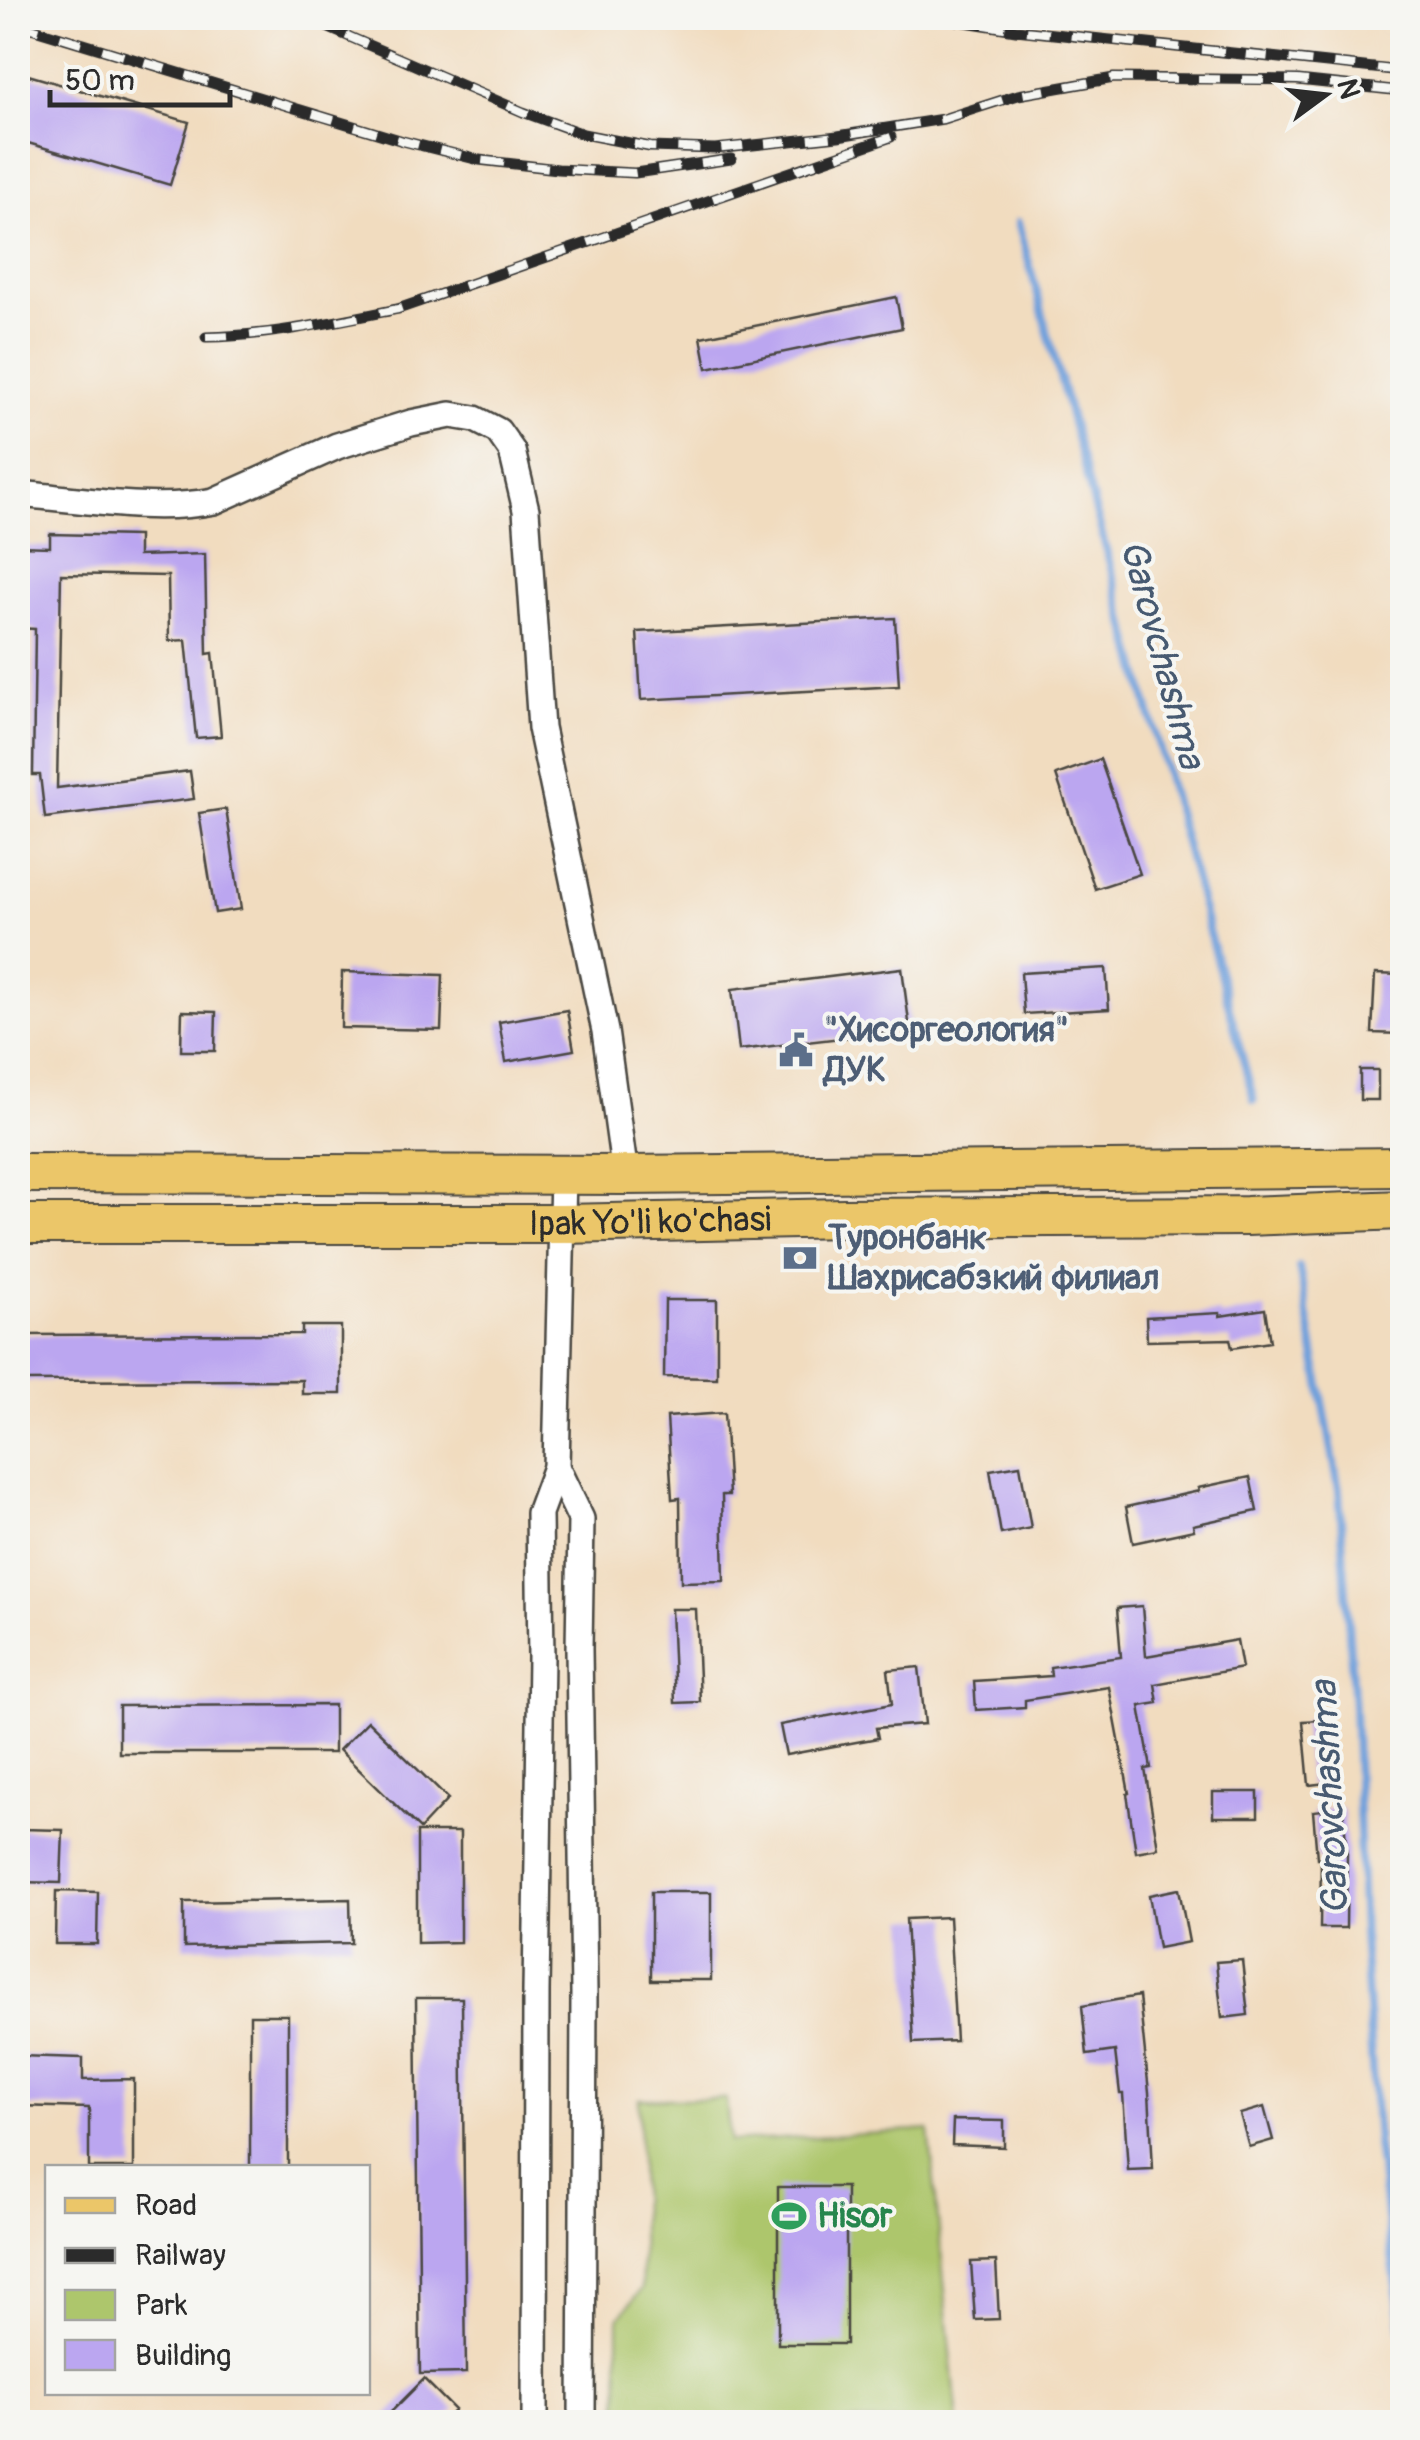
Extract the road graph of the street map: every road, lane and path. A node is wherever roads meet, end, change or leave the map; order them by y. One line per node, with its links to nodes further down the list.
1 (18, 494): 5 (street)
2 (1402, 1167): 5 (main road, Ipak Yo'li ko'chasi)
3 (18, 1173): 4 (main road, Ipak Yo'li ko'chasi)
4 (563, 1175): 5 (main road, Ipak Yo'li ko'chasi); 8 (street)
5 (625, 1175)
6 (1402, 1210): 8 (main road, Ipak Yo'li ko'chasi)
7 (18, 1224): 8 (main road, Ipak Yo'li ko'chasi)
8 (562, 1224): 9 (street)
9 (556, 1467): 10 (street); 11 (street)
10 (535, 2422)
11 (582, 2422)

